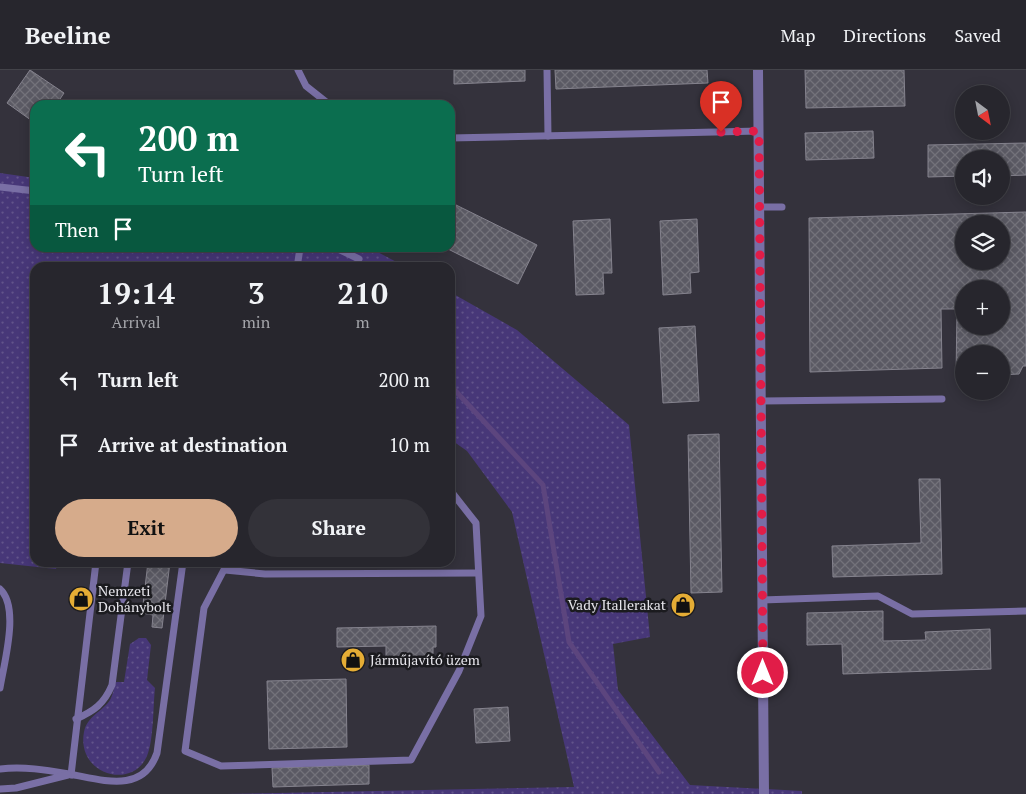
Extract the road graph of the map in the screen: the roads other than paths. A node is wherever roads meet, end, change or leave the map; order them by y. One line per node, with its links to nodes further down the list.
1 (298, 70): 4 (lane)
2 (547, 70): 6 (lane)
3 (758, 70): 5 (street)
4 (324, 100)
5 (759, 131): 6 (lane); 10 (street)
6 (548, 136): 7 (lane)
7 (455, 138)
8 (0, 187): 9 (lane)
9 (30, 190)
10 (760, 207): 11 (lane); 15 (street)
11 (782, 207)
12 (344, 252): 13 (lane)
13 (359, 260)
14 (942, 399): 15 (lane)
15 (761, 401): 24 (street)
16 (455, 496): 22 (lane)
17 (95, 567): 27 (lane)
18 (127, 567): 27 (lane)
19 (182, 567): 29 (lane)
20 (226, 567): 21 (lane)
21 (225, 570): 22 (lane); 22 (lane)
22 (478, 573)
23 (0, 589): 26 (lane)
24 (762, 600): 25 (lane); 31 (street)
25 (1026, 611)
26 (0, 688)
27 (76, 719): 29 (lane)
28 (0, 769): 29 (lane)
29 (71, 775): 30 (lane)
30 (0, 789)
31 (764, 794)

